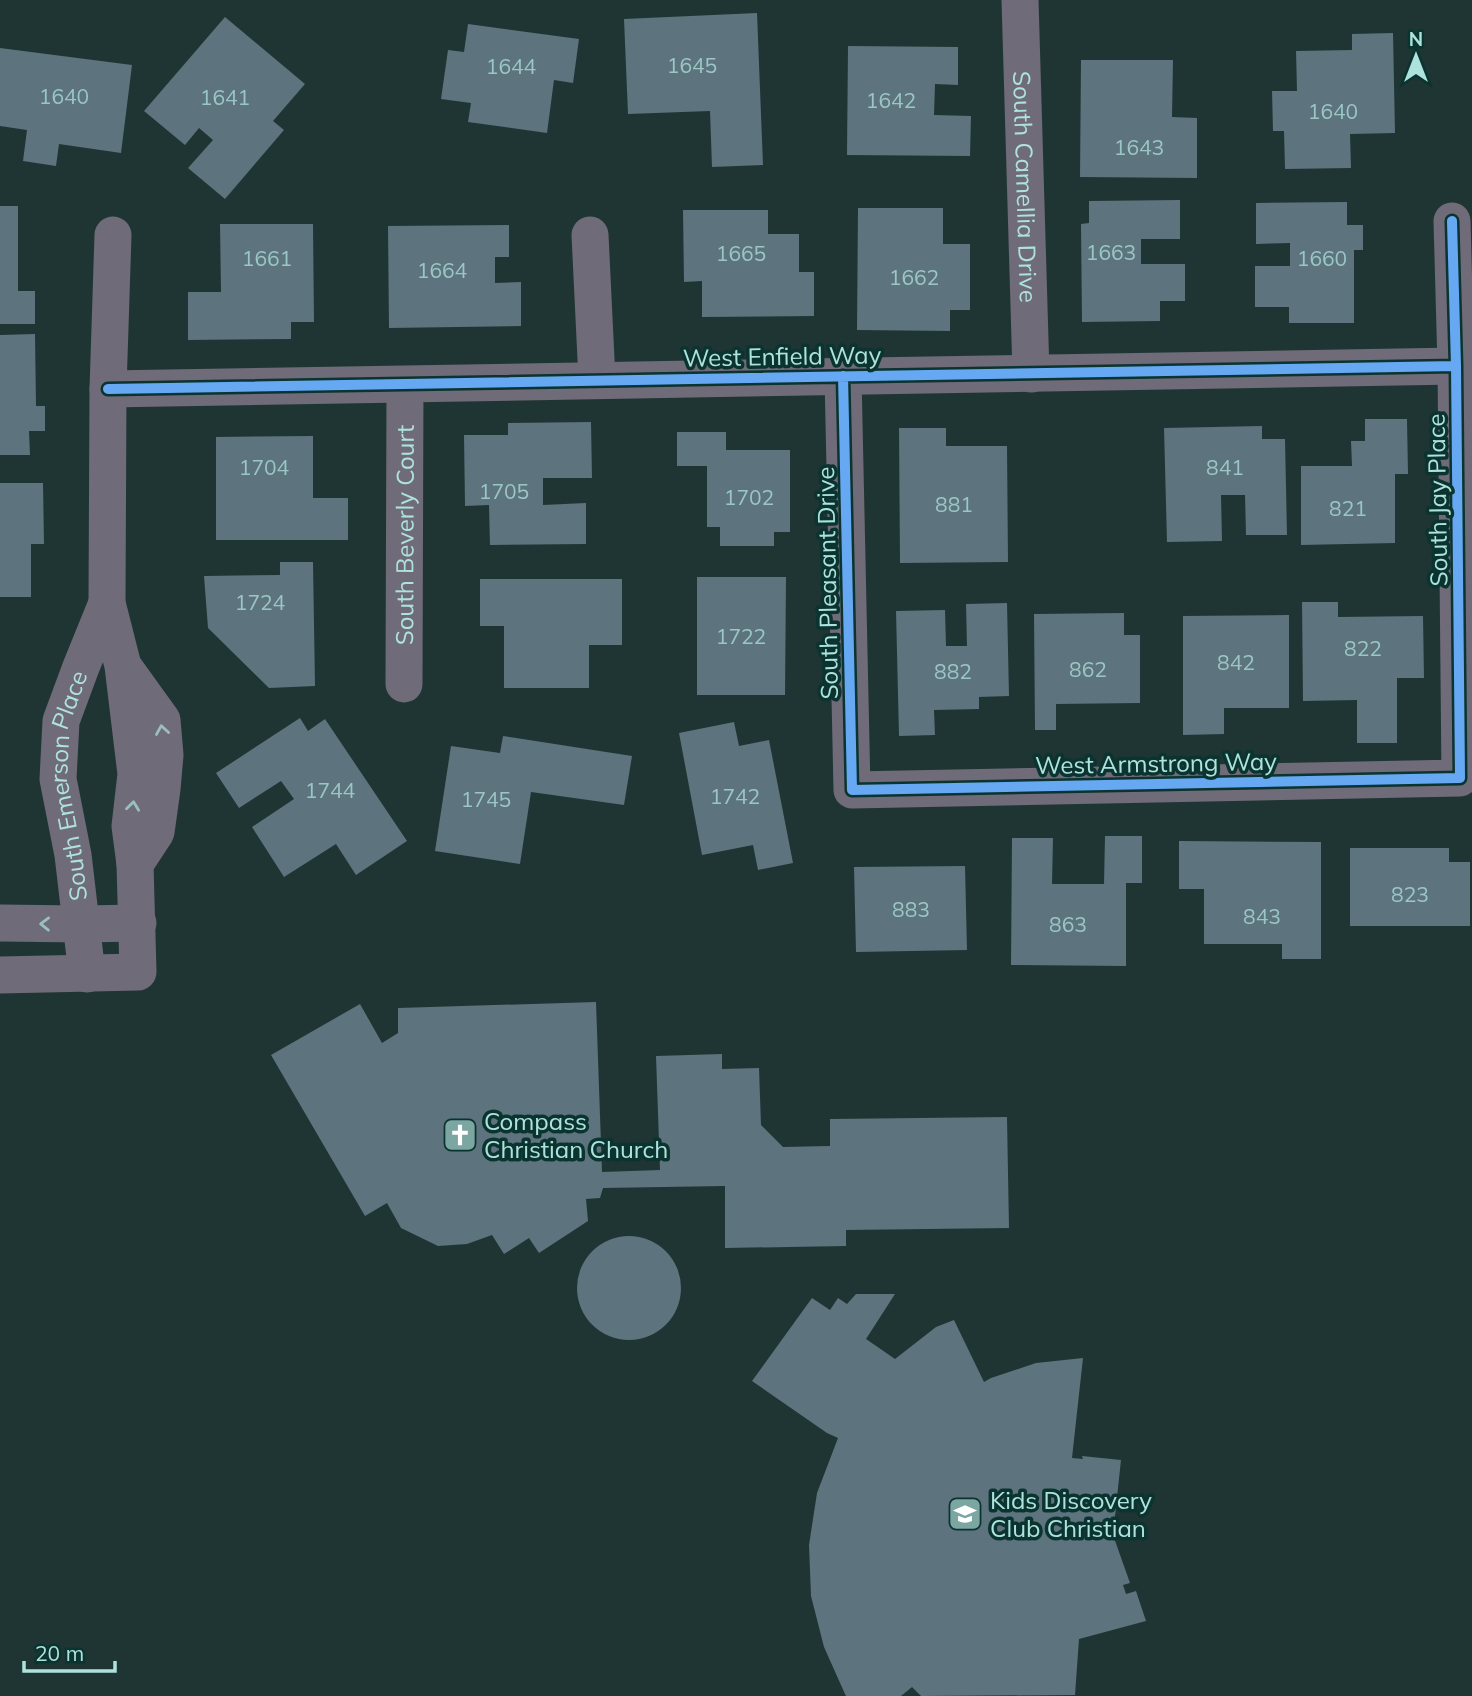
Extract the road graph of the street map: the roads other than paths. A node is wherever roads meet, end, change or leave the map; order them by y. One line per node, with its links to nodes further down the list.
1 (1020, 0): 6 (street, South Camellia Drive)
2 (1452, 221): 5 (street, South Jay Place)
3 (113, 235): 10 (street, South Emerson Place)
4 (590, 235): 8 (street)
5 (1456, 366): 6 (street, West Enfield Way); 13 (street, South Jay Place)
6 (1031, 374): 7 (street, West Enfield Way)
7 (843, 376): 8 (street, West Enfield Way); 14 (street, South Pleasant Drive)
8 (597, 380): 9 (street, West Enfield Way)
9 (405, 385): 10 (street, West Enfield Way); 12 (street, South Beverly Court)
10 (108, 389): 11 (street, South Emerson Place)
11 (107, 603): 16 (street, South Emerson Place, one-way to 11); 17 (street, South Emerson Place)
12 (404, 684)
13 (1460, 778): 14 (street, West Armstrong Way)
14 (852, 790)
15 (0, 923): 17 (street, one-way to 15)
16 (138, 923): 17 (street); 18 (street, South Emerson Place)
17 (82, 924): 18 (street, South Emerson Place)
18 (87, 974): 19 (street)
19 (0, 975)

